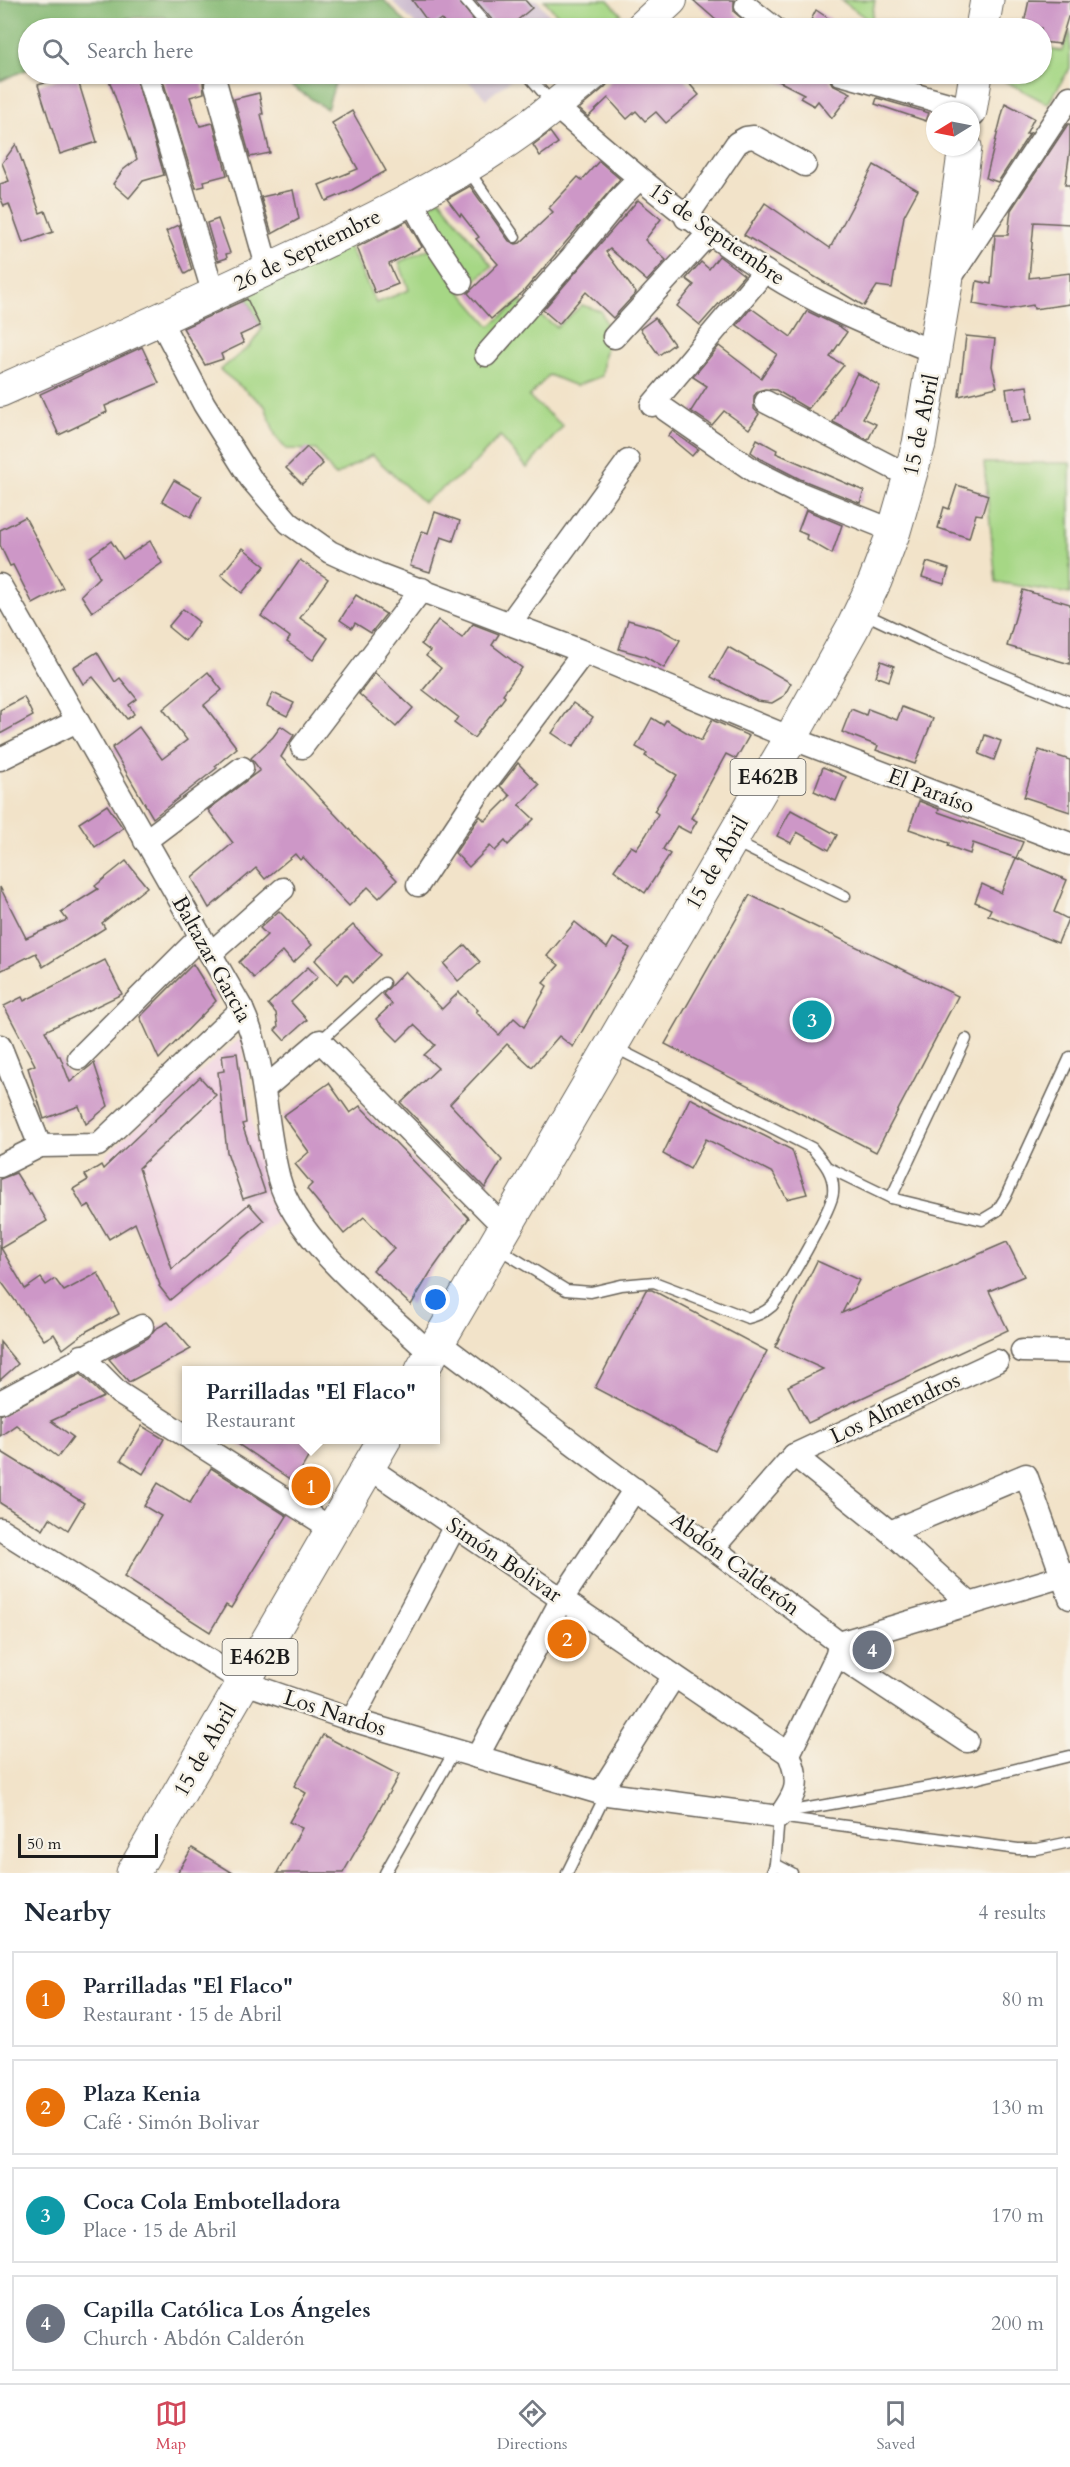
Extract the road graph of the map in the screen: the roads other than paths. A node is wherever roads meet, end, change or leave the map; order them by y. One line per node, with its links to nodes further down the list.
1 (465, 0): 5 (lane)
2 (671, 0): 6 (street)
3 (987, 0): 8 (main road)
4 (746, 6): 7 (street)
5 (480, 18)
6 (652, 18)
7 (761, 18)
8 (984, 18)
9 (150, 84): 31 (street)
10 (536, 84): 18 (lane, 15 de Septiembre)
11 (581, 84): 18 (street, 26 de Septiembre)
12 (876, 84): 16 (street)
13 (974, 84): 17 (main road)
14 (216, 85): 27 (street)
15 (1070, 96): 30 (street)
16 (939, 102)
17 (971, 102)
18 (555, 106): 21 (street, 26 de Septiembre); 22 (street, 15 de Septiembre)
19 (964, 156): 30 (main road, 15 de Abril / E462B)
20 (805, 165): 24 (street)
21 (466, 167): 23 (street, 26 de Septiembre); 26 (lane)
22 (639, 179): 24 (street, 15 de Septiembre); 35 (street)
23 (411, 200): 27 (street, 26 de Septiembre); 29 (street)
24 (686, 218): 25 (street, 15 de Septiembre)
25 (709, 233): 28 (street, 15 de Septiembre); 33 (street)
26 (515, 237)
27 (268, 270): 31 (street, 26 de Septiembre)
28 (765, 272): 34 (street, 15 de Septiembre); 40 (street)
29 (461, 282)
30 (946, 283): 34 (main road, 15 de Abril / E462B)
31 (214, 295): 32 (street, 26 de Septiembre)
32 (160, 320): 36 (street, 26 de Septiembre); 42 (street, El Paraíso)
33 (614, 337)
34 (935, 352): 39 (main road, 15 de Abril / E462B)
35 (486, 355)
36 (0, 391)
37 (766, 402): 39 (street)
38 (628, 461): 44 (street)
39 (911, 477): 40 (main road, 15 de Abril / E462B)
40 (894, 531): 43 (main road, 15 de Abril / E462B)
41 (0, 585): 47 (street, Baltazar Garcia)
42 (422, 589): 44 (street, El Paraíso); 49 (street)
43 (860, 612): 46 (lane); 48 (main road, 15 de Abril / E462B)
44 (510, 623): 45 (street, El Paraíso)
45 (584, 652): 48 (street, El Paraíso); 55 (street)
46 (1070, 702)
47 (77, 721): 50 (street); 53 (street, Baltazar Garcia)
48 (791, 738): 52 (main road, 15 de Abril / E462B); 54 (street, El Paraíso)
49 (302, 747)
50 (0, 759)
51 (242, 768): 53 (street)
52 (731, 840): 57 (lane); 64 (main road, 15 de Abril / E462B)
53 (145, 841): 58 (street, Baltazar Garcia)
54 (1070, 844)
55 (417, 885)
56 (283, 889): 58 (street)
57 (845, 896)
58 (205, 946): 60 (street, Baltazar Garcia); 65 (street)
59 (384, 983): 62 (lane)
60 (242, 1009): 67 (street, Baltazar Garcia); 68 (street)
61 (966, 1039): 71 (lane)
62 (320, 1041): 67 (street); 72 (street)
63 (0, 1046): 68 (street)
64 (611, 1046): 70 (lane); 72 (main road, 15 de Abril / E462B)
65 (79, 1058)
66 (1070, 1058): 71 (lane)
67 (265, 1088): 77 (street, Baltazar Garcia)
68 (40, 1146): 69 (street)
69 (0, 1166)
70 (829, 1168): 71 (lane); 72 (lane)
71 (891, 1198)
72 (500, 1238): 77 (main road, 15 de Abril / E462B)
73 (142, 1326): 76 (street)
74 (1022, 1351): 75 (street)
75 (1070, 1352)
76 (82, 1356): 79 (street); 80 (street)
77 (430, 1356): 84 (street, Abdón Calderón)
78 (998, 1361): 83 (street, Los Almendros)
79 (0, 1402)
80 (182, 1433)
81 (198, 1444): 87 (street)
82 (376, 1453): 85 (street, Simón Bolivar); 87 (main road, 15 de Abril / E462B)
83 (794, 1455): 88 (street); 89 (street)
84 (634, 1489): 89 (street, Abdón Calderón); 92 (street)
85 (455, 1526): 92 (street, Simón Bolivar); 97 (street)
86 (0, 1529): 96 (street, Los Nardos)
87 (332, 1529): 96 (main road, 15 de Abril / E462B)
88 (890, 1532): 90 (street); 93 (street)
89 (713, 1548): 94 (street, Abdón Calderón)
90 (1066, 1575): 91 (street); 93 (street)
91 (1070, 1598)
92 (562, 1599): 95 (street, Simón Bolivar); 99 (street)
93 (969, 1603): 94 (street)
94 (838, 1649): 98 (street, Abdón Calderón); 100 (street)
95 (674, 1676): 100 (street, Simón Bolivar); 102 (street)
96 (245, 1683): 97 (street, Los Nardos); 106 (main road, 15 de Abril / E462B)
97 (352, 1720): 99 (street, Los Nardos)
98 (967, 1741)
99 (465, 1751): 102 (street, Los Nardos); 107 (lane)
100 (789, 1754): 103 (street)
101 (1070, 1756): 103 (lane)
102 (603, 1794): 103 (street, Los Nardos); 108 (lane)
103 (780, 1815): 104 (lane); 105 (lane)
104 (1070, 1842)
105 (773, 1869): 109 (lane)
106 (133, 1873)
107 (385, 1873)
108 (567, 1873)
109 (792, 1873)

